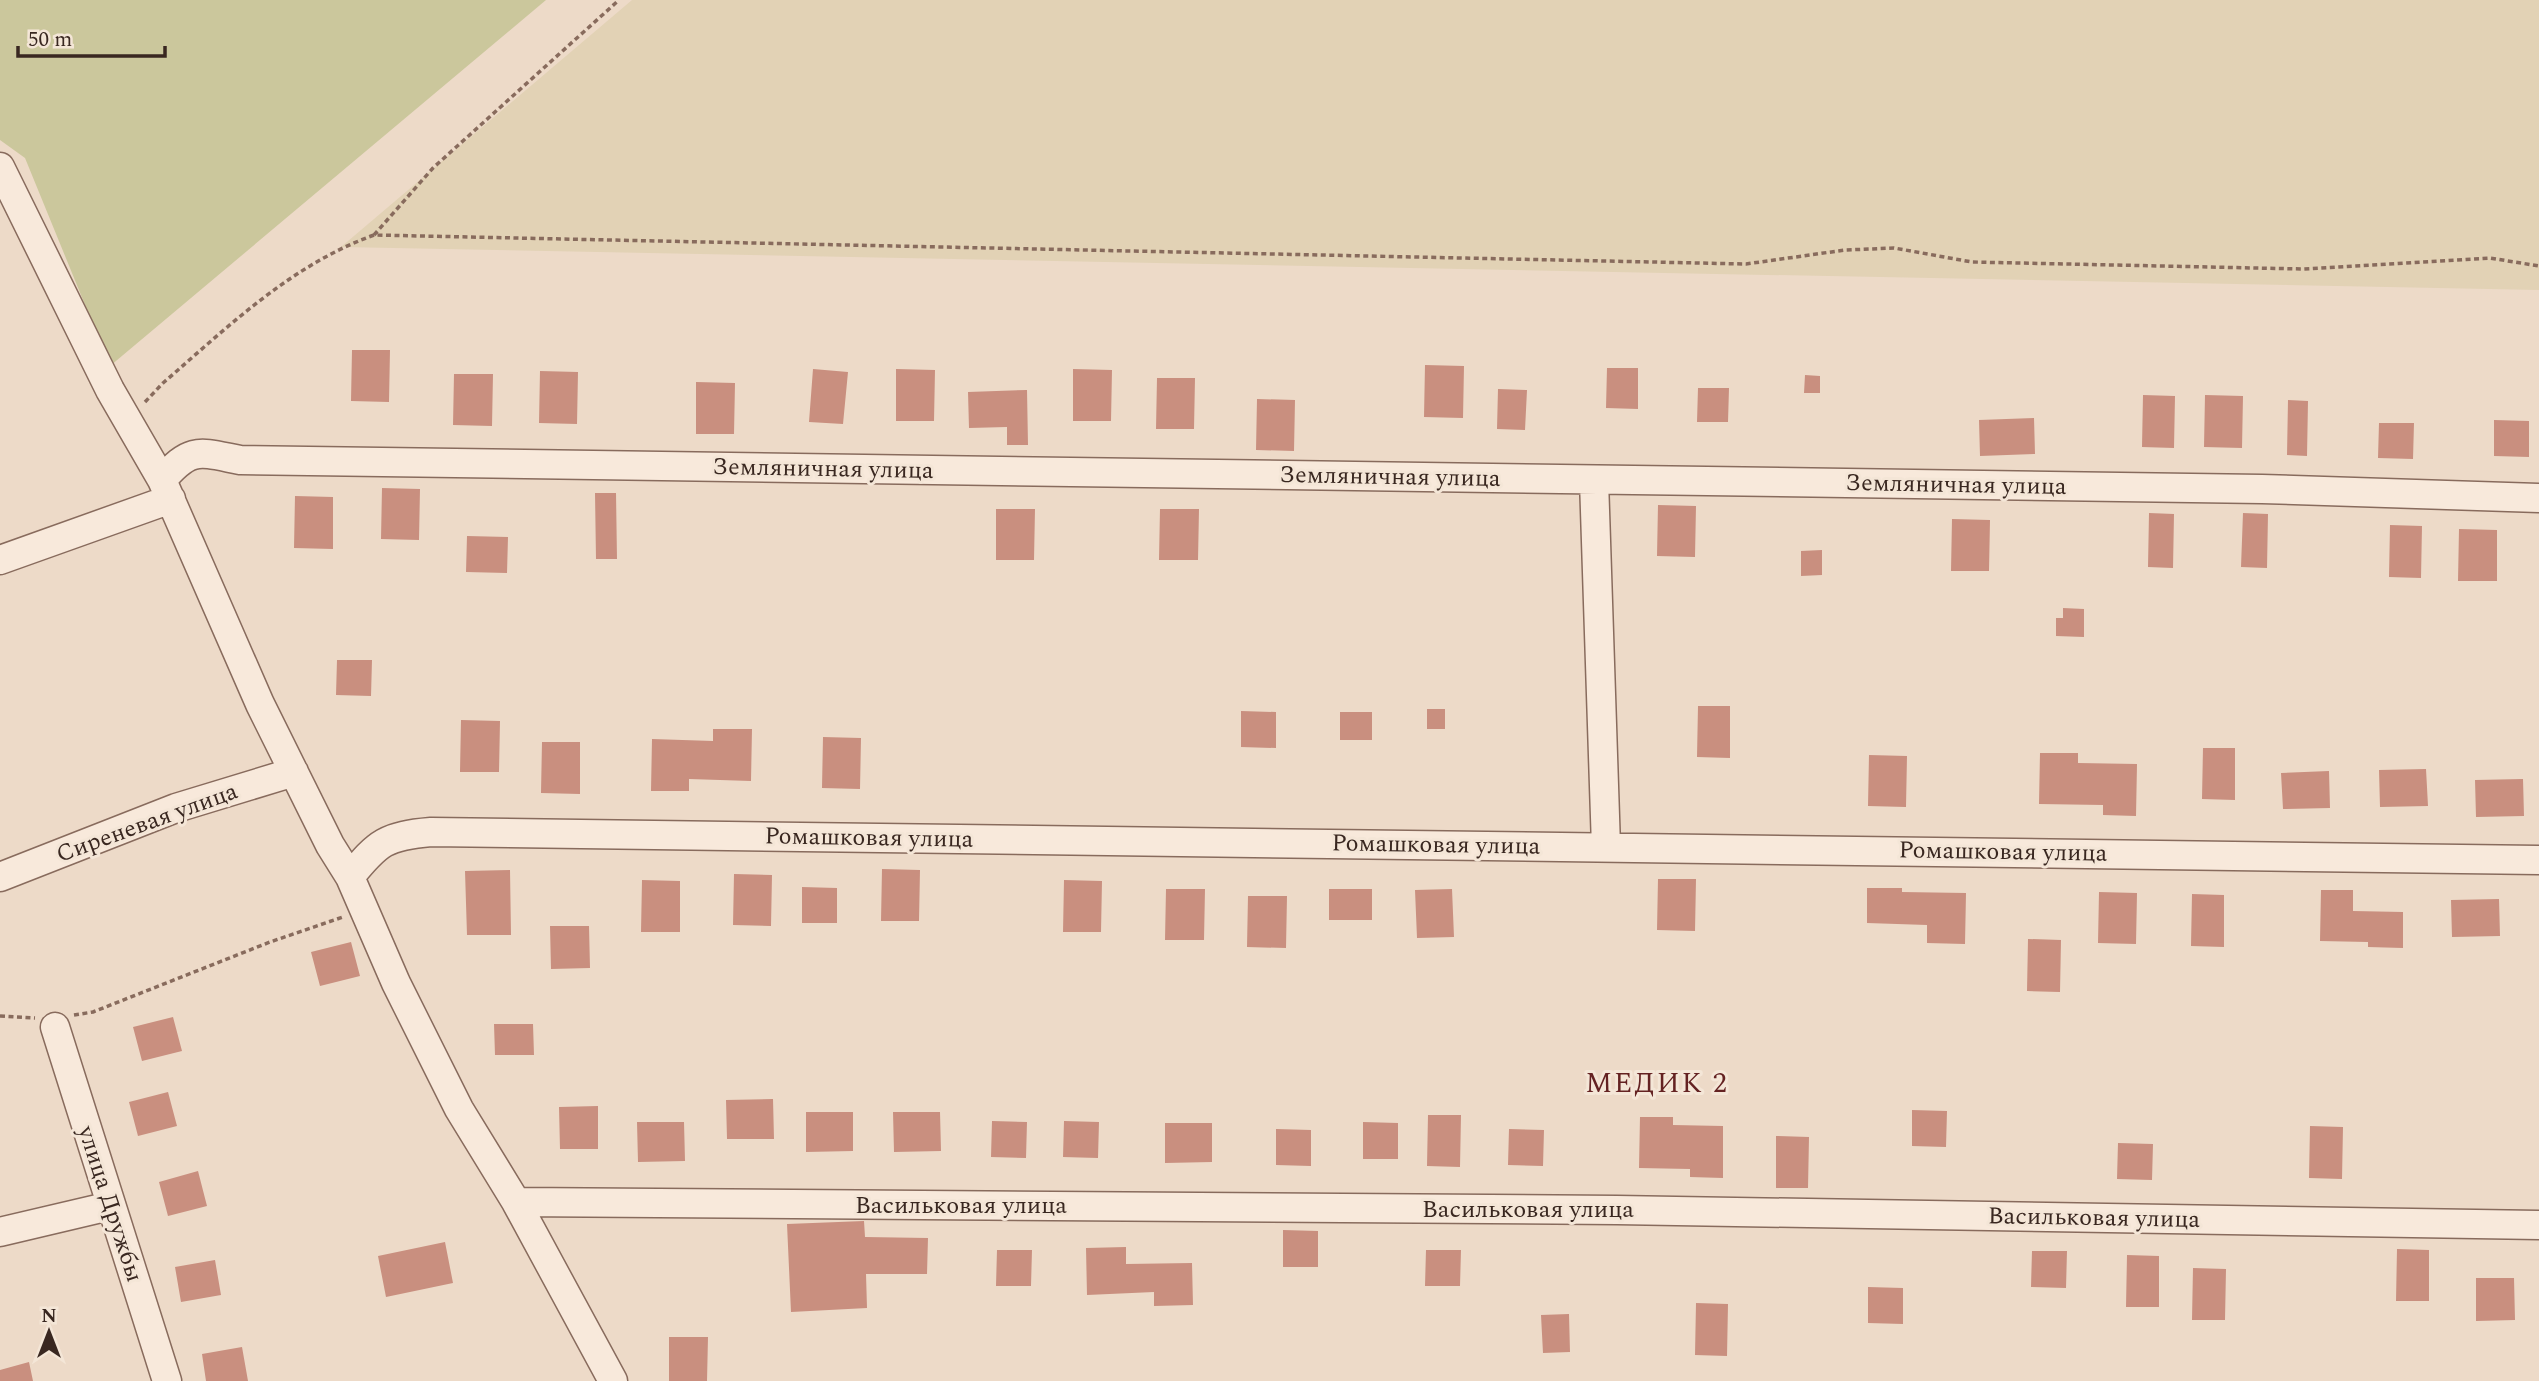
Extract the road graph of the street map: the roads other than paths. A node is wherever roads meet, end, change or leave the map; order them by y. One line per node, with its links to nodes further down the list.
1 (0, 167): 2 (street)
2 (11, 214): 4 (street)
3 (1594, 480): 4 (street, Земляничная улица); 5 (street, Земляничная улица); 8 (street)
4 (167, 489): 6 (street); 7 (street)
5 (2539, 498)
6 (0, 560)
7 (294, 772): 10 (street, Сиреневая улица); 11 (street)
8 (1606, 847): 9 (street, Ромашковая улица); 11 (street, Ромашковая улица)
9 (2539, 860)
10 (0, 877)
11 (350, 877): 13 (street)
12 (55, 1027): 14 (street, улица Дружбы)
13 (516, 1202): 15 (street, Васильковая улица); 18 (street)
14 (110, 1206): 16 (street); 17 (street, улица Дружбы)
15 (2539, 1225)
16 (0, 1232)
17 (167, 1381)
18 (613, 1381)

